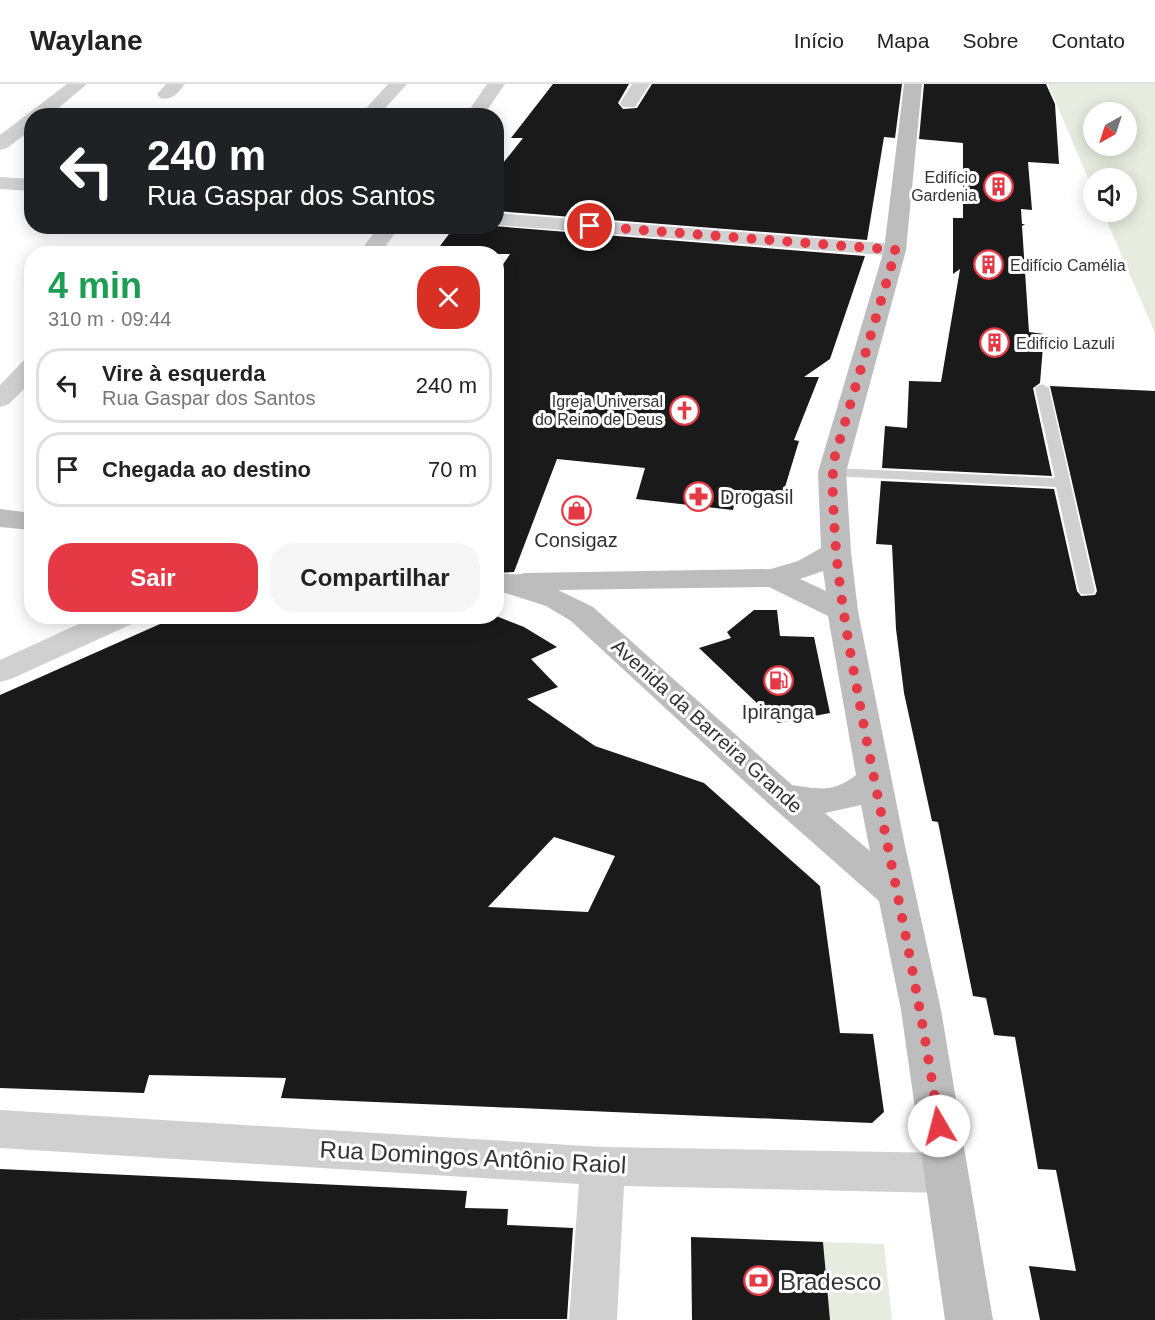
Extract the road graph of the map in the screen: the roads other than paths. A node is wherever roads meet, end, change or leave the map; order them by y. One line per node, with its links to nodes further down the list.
1 (78, 84): 7 (street)
2 (398, 84): 8 (street)
3 (496, 84): 9 (street)
4 (641, 84): 6 (street)
5 (913, 84): 15 (main road)
6 (629, 103)
7 (47, 108)
8 (376, 108)
9 (480, 108)
10 (24, 126): 11 (street)
11 (0, 144)
12 (0, 183): 13 (street)
13 (24, 184)
14 (504, 220): 15 (street)
15 (896, 250): 19 (main road)
16 (24, 374): 18 (street)
17 (1042, 388): 20 (lane)
18 (0, 399)
19 (832, 472): 20 (lane); 23 (main road)
20 (1062, 483): 28 (lane)
21 (0, 518): 22 (main road)
22 (24, 521)
23 (836, 552): 24 (main road, Avenida da Barreira Grande); 29 (main road)
24 (774, 578): 25 (main road, Avenida da Barreira Grande); 29 (main road)
25 (629, 580): 26 (main road, Avenida da Barreira Grande); 31 (main road)
26 (504, 582)
27 (504, 583): 31 (main road, Avenida da Barreira Grande)
28 (1087, 591)
29 (843, 611): 33 (main road)
30 (105, 624): 32 (street)
31 (602, 630): 34 (main road, Avenida da Barreira Grande)
32 (0, 672)
33 (874, 780): 34 (main road); 35 (main road)
34 (782, 795): 35 (main road, Avenida da Barreira Grande)
35 (897, 895): 38 (main road)
36 (0, 1129): 37 (street, Rua Domingos Antônio Raiol)
37 (603, 1166): 38 (street, Rua Domingos Antônio Raiol); 39 (street)
38 (946, 1173): 40 (main road)
39 (593, 1320)
40 (969, 1320)

